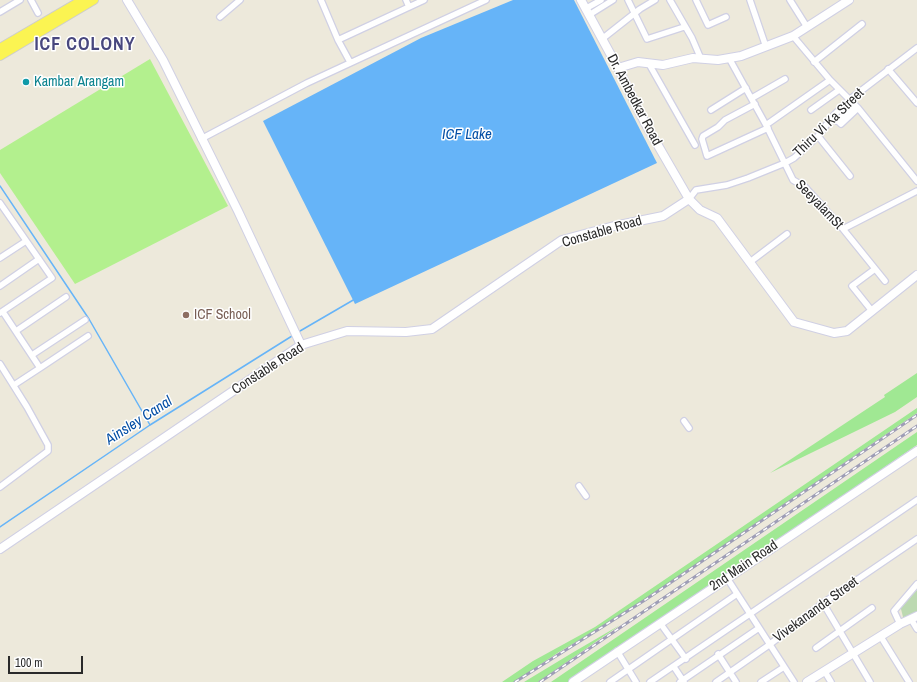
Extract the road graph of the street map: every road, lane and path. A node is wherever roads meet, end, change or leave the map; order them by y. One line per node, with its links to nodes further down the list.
1 (20, 0): 22 (street)
2 (31, 0): 27 (street)
3 (82, 0): 27 (main road)
4 (94, 0): 37 (main road)
5 (127, 0): 59 (street)
6 (240, 0): 25 (street)
7 (321, 0): 33 (street)
8 (406, 0): 21 (street)
9 (424, 0): 21 (street)
10 (486, 0): 40 (street)
11 (581, 0): 23 (street, Dr. Ambedkar Road)
12 (601, 0): 23 (street)
13 (613, 0): 23 (street)
14 (628, 0): 24 (street)
15 (655, 0): 24 (street)
16 (670, 0): 29 (street)
17 (696, 0): 26 (street)
18 (750, 0): 34 (street)
19 (790, 0): 30 (street)
20 (849, 0): 30 (street)
21 (409, 7): 33 (street)
22 (0, 12)
23 (587, 12): 32 (street, Dr. Ambedkar Road)
24 (635, 13): 29 (street); 32 (street)
25 (220, 17)
26 (726, 17)
27 (41, 18): 35 (main road)
28 (862, 24): 41 (street)
29 (684, 27): 39 (street)
30 (807, 27): 31 (street)
31 (793, 36): 34 (street); 41 (street)
32 (602, 39): 43 (street, Dr. Ambedkar Road)
33 (338, 40): 40 (street)
34 (766, 47): 38 (street)
35 (0, 48)
36 (917, 48): 44 (street, Thiru Vi Ka Street)
37 (0, 56)
38 (730, 58): 39 (street); 47 (street, SeeyalamSt)
39 (702, 59): 42 (street)
40 (350, 62): 59 (street)
41 (814, 62): 46 (street)
42 (649, 64): 43 (street); 60 (street)
43 (618, 68): 65 (street, Dr. Ambedkar Road)
44 (888, 69): 50 (street, Thiru Vi Ka Street); 51 (street)
45 (785, 79): 49 (street)
46 (830, 80): 48 (street); 57 (street)
47 (746, 88): 49 (street, SeeyalamSt); 54 (street)
48 (838, 90): 50 (street); 55 (street)
49 (752, 98): 52 (street, SeeyalamSt)
50 (849, 100): 53 (street); 56 (street, Thiru Vi Ka Street)
51 (917, 103)
52 (755, 104): 57 (street, SeeyalamSt); 57 (street)
53 (856, 107): 56 (street); 63 (street)
54 (711, 110)
55 (811, 110)
56 (833, 116): 58 (street, Thiru Vi Ka Street)
57 (767, 127): 61 (street, SeeyalamSt)
58 (818, 136): 61 (street, Thiru Vi Ka Street); 62 (street)
59 (201, 139): 85 (street)
60 (695, 145)
61 (785, 163): 65 (street, Thiru Vi Ka Street); 67 (street, SeeyalamSt)
62 (850, 176)
63 (917, 181)
64 (916, 193): 67 (street)
65 (689, 199): 72 (street, Dr. Ambedkar Road); 85 (street, Constable Road)
66 (0, 203): 69 (street)
67 (843, 229): 73 (street, SeeyalamSt)
68 (787, 234): 72 (street)
69 (26, 241): 70 (street); 71 (street)
70 (0, 258)
71 (39, 259): 77 (street); 81 (street)
72 (750, 262): 80 (street, Dr. Ambedkar Road)
73 (875, 269): 75 (street, SeeyalamSt); 80 (street)
74 (917, 275): 79 (street)
75 (885, 281)
76 (917, 281): 79 (street)
77 (0, 286)
78 (66, 297): 83 (street)
79 (889, 298): 80 (street, Dr. Ambedkar Road)
80 (872, 311)
81 (1, 312): 83 (street)
82 (85, 320): 86 (street)
83 (16, 331): 86 (street)
84 (88, 336): 88 (street)
85 (301, 345): 98 (street, Constable Road)
86 (32, 355): 88 (street)
87 (1, 367): 89 (street)
88 (40, 368): 89 (street)
89 (14, 385): 94 (street)
90 (684, 421): 91 (street)
91 (689, 428)
92 (917, 451): 99 (street, 2nd Main Road)
93 (579, 486): 95 (street)
94 (0, 488)
95 (586, 496)
96 (917, 500): 104 (street)
97 (917, 539): 102 (street, Vivekananda Street)
98 (0, 549)
99 (727, 578): 101 (street); 106 (street, 2nd Main Road)
100 (917, 584): 107 (street)
101 (737, 594): 104 (street); 112 (street)
102 (823, 603): 110 (street); 113 (street, Vivekananda Street)
103 (872, 608): 110 (street)
104 (750, 614): 108 (street); 118 (street)
105 (914, 618): 107 (street); 109 (street)
106 (660, 623): 112 (street); 115 (street, 2nd Main Road)
107 (900, 624): 111 (street)
108 (758, 628): 113 (street); 116 (street)
109 (917, 629)
110 (840, 632): 114 (street); 117 (street)
111 (881, 637): 117 (street); 136 (street)
112 (671, 640): 118 (street); 121 (street)
113 (769, 645): 120 (street); 122 (street, Vivekananda Street)
114 (816, 648)
115 (617, 651): 121 (street); 125 (street, 2nd Main Road)
116 (718, 654): 122 (street); 124 (street)
117 (853, 655): 123 (street); 135 (street)
118 (686, 659): 119 (street)
119 (674, 667): 124 (street); 128 (street)
120 (784, 667): 131 (street); 132 (street)
121 (629, 670): 126 (street); 127 (street)
122 (730, 672): 129 (street, Vivekananda Street); 130 (street)
123 (825, 672): 133 (street); 134 (street)
124 (682, 681)
125 (573, 682)
126 (610, 682)
127 (636, 682)
128 (650, 682)
129 (716, 682)
130 (736, 682)
131 (761, 682)
132 (794, 682)
133 (807, 682)
134 (831, 682)
135 (870, 682)
136 (909, 682)

